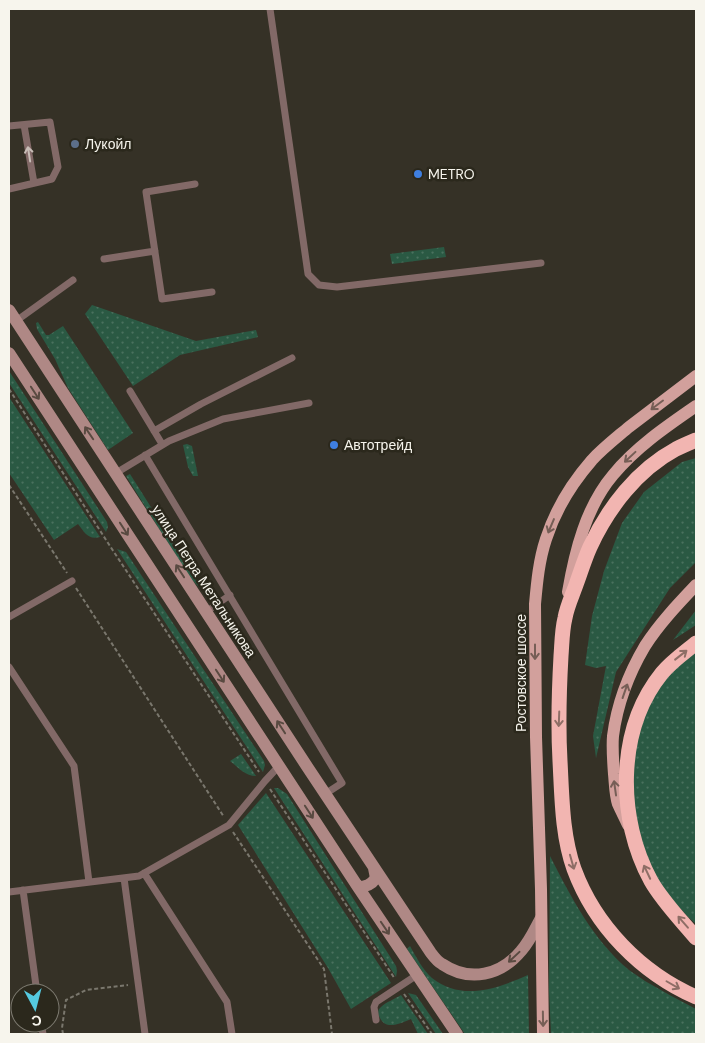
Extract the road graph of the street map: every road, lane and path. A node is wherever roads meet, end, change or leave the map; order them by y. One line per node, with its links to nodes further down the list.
1 (270, 9): 9 (lane)
2 (24, 125): 3 (lane); 4 (lane, one-way to 2); 4 (lane)
3 (9, 126)
4 (34, 183): 6 (lane)
5 (195, 184): 7 (lane)
6 (9, 189)
7 (154, 250): 8 (lane); 11 (lane)
8 (104, 259)
9 (541, 263)
10 (73, 280): 13 (lane)
11 (212, 292)
12 (9, 310): 13 (main road, улица Петра Метальникова)
13 (16, 321): 25 (main road, улица Петра Метальникова, one-way to 13)
14 (9, 353): 35 (main road, one-way to 35)
15 (292, 358): 21 (lane)
16 (696, 376): 47 (main road, Ростовское шоссе, one-way to 47)
17 (9, 389): 36 (path)
18 (130, 391): 21 (lane)
19 (309, 403): 23 (lane)
20 (696, 406): 32 (main road, one-way to 32)
21 (154, 431): 23 (lane)
22 (696, 440): 32 (highway)
23 (162, 444): 24 (lane)
24 (145, 455): 25 (lane); 29 (lane)
25 (116, 473): 30 (main road, улица Петра Метальникова, one-way to 25)
26 (9, 485): 27 (path)
27 (72, 581): 31 (lane); 38 (path)
28 (696, 585): 39 (main road, one-way to 28)
29 (230, 595): 30 (lane); 37 (lane)
30 (206, 612): 37 (main road, улица Петра Метальникова, one-way to 30)
31 (9, 616)
32 (564, 618): 53 (highway, one-way to 53)
33 (696, 643): 39 (highway, one-way to 33)
34 (9, 667): 43 (lane)
35 (279, 766): 36 (lane); 44 (main road, one-way to 44)
36 (265, 781): 38 (lane); 52 (path)
37 (325, 794): 40 (main road, улица Петра Метальникова)
38 (229, 825): 41 (lane); 58 (path)
39 (632, 833): 48 (highway, one-way to 39)
40 (374, 868): 44 (main road); 47 (main road, улица Петра Метальникова, one-way to 40)
41 (144, 873): 42 (lane); 57 (lane)
42 (124, 878): 43 (lane); 51 (lane)
43 (89, 882): 45 (lane)
44 (358, 887): 49 (main road, one-way to 49)
45 (23, 890): 46 (lane); 50 (lane)
46 (9, 892)
47 (542, 918): 61 (main road, Ростовское шоссе, one-way to 61)
48 (696, 938)
49 (417, 975): 52 (lane); 60 (main road)
50 (36, 983)
51 (138, 983): 55 (path); 56 (lane)
52 (400, 987): 54 (lane); 59 (path)
53 (696, 997)
54 (376, 1020)
55 (63, 1034)
56 (145, 1034)
57 (232, 1034)
58 (332, 1034)
59 (432, 1034)
60 (457, 1034)
61 (543, 1034)

